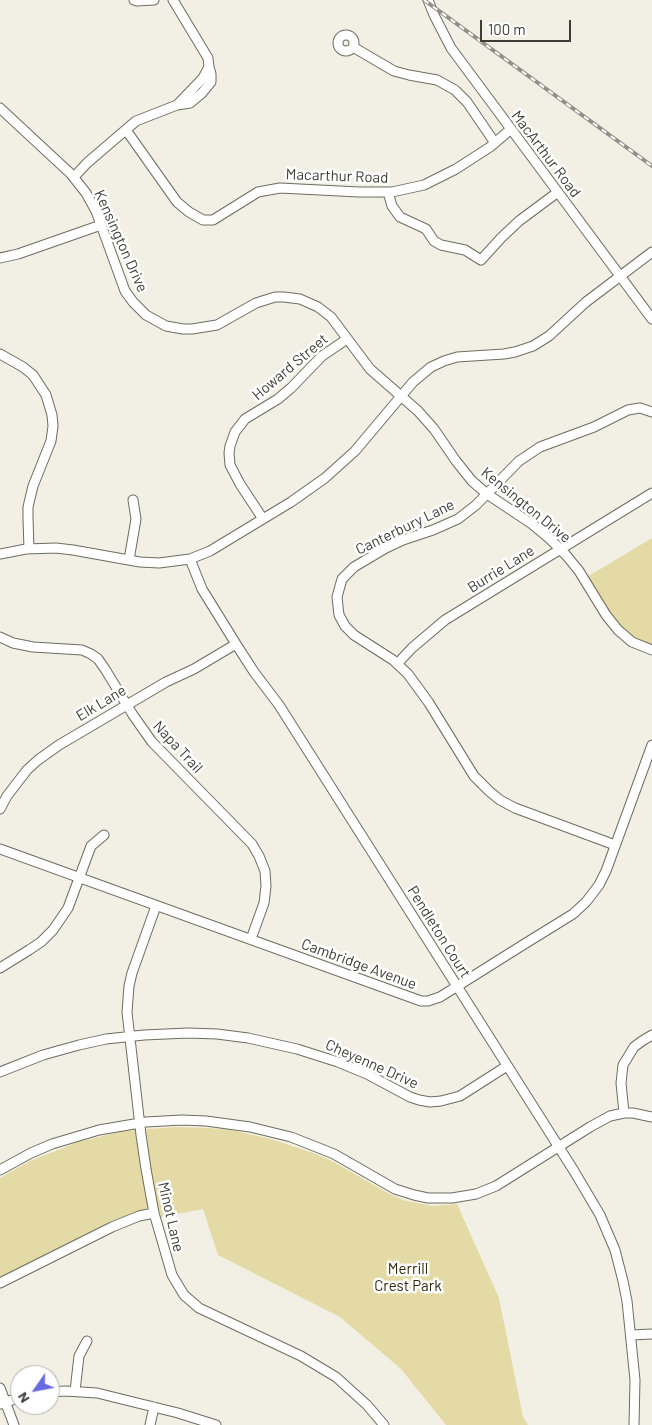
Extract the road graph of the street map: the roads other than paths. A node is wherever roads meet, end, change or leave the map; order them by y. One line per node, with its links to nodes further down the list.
1 (134, 0): 2 (street)
2 (154, 0)
3 (173, 0): 8 (street)
4 (428, 0): 7 (street, MacArthur Road)
5 (353, 48): 9 (street)
6 (0, 108): 10 (street, Kensington Drive)
7 (511, 129): 9 (street, Macarthur Road); 12 (street, MacArthur Road)
8 (126, 130): 10 (street); 11 (street, Macarthur Road)
9 (495, 143): 11 (street, Macarthur Road)
10 (74, 177): 13 (street, Kensington Drive)
11 (388, 192): 12 (street)
12 (558, 192): 16 (street, MacArthur Road)
13 (101, 225): 15 (street); 18 (street, Kensington Drive)
14 (652, 252): 16 (street)
15 (0, 258)
16 (620, 276): 17 (street, MacArthur Road); 20 (street)
17 (652, 319)
18 (347, 339): 20 (street, Kensington Drive); 25 (street, Howard Street)
19 (0, 354): 26 (street)
20 (400, 397): 23 (street, Kensington Drive); 25 (street)
21 (652, 412): 23 (street, Canterbury Lane)
22 (652, 493): 27 (street, Burrie Lane)
23 (487, 494): 27 (street, Kensington Drive); 34 (street, Canterbury Lane)
24 (133, 500): 30 (street)
25 (263, 519): 29 (street)
26 (29, 549): 28 (street); 30 (street)
27 (560, 549): 33 (street, Kensington Drive); 34 (street, Burrie Lane)
28 (0, 554)
29 (190, 559): 30 (street); 32 (street, Pendleton Court)
30 (129, 560)
31 (0, 639): 35 (street, Napa Trail)
32 (236, 644): 35 (street, Elk Lane); 47 (street, Pendleton Court)
33 (652, 650)
34 (398, 664): 41 (street, Canterbury Lane)
35 (126, 704): 39 (street, Elk Lane); 45 (street, Napa Trail)
36 (652, 745): 37 (street, Cambridge Avenue)
37 (643, 769): 38 (street); 41 (street, Cambridge Avenue)
38 (652, 773)
39 (0, 809)
40 (104, 835): 43 (street)
41 (615, 845): 47 (street, Cambridge Avenue)
42 (0, 849): 43 (street, Cambridge Avenue)
43 (80, 877): 44 (street, Cambridge Avenue); 46 (street)
44 (156, 906): 45 (street, Cambridge Avenue); 49 (street, Minot Lane)
45 (251, 939): 47 (street, Cambridge Avenue)
46 (0, 968)
47 (457, 986): 50 (street, Pendleton Court)
48 (652, 1035): 52 (street)
49 (129, 1036): 50 (street, Cheyenne Drive); 51 (street, Cheyenne Drive); 54 (street, Minot Lane)
50 (507, 1066): 55 (street, Pendleton Court)
51 (0, 1072)
52 (624, 1113): 53 (street); 55 (street)
53 (652, 1117)
54 (140, 1123): 55 (street); 56 (street); 57 (street, Minot Lane)
55 (558, 1147): 60 (street, Pendleton Court)
56 (0, 1170)
57 (154, 1213): 58 (street); 70 (street, Minot Lane)
58 (0, 1284)
59 (652, 1334): 60 (street)
60 (631, 1335): 71 (street, Pendleton Court)
61 (86, 1341): 63 (street)
62 (0, 1388): 65 (street)
63 (75, 1391): 64 (street); 66 (street)
64 (60, 1392)
65 (3, 1404): 67 (street)
66 (154, 1408): 68 (street); 69 (street)
67 (14, 1425)
68 (150, 1425)
69 (216, 1425)
70 (384, 1425)
71 (634, 1425)

